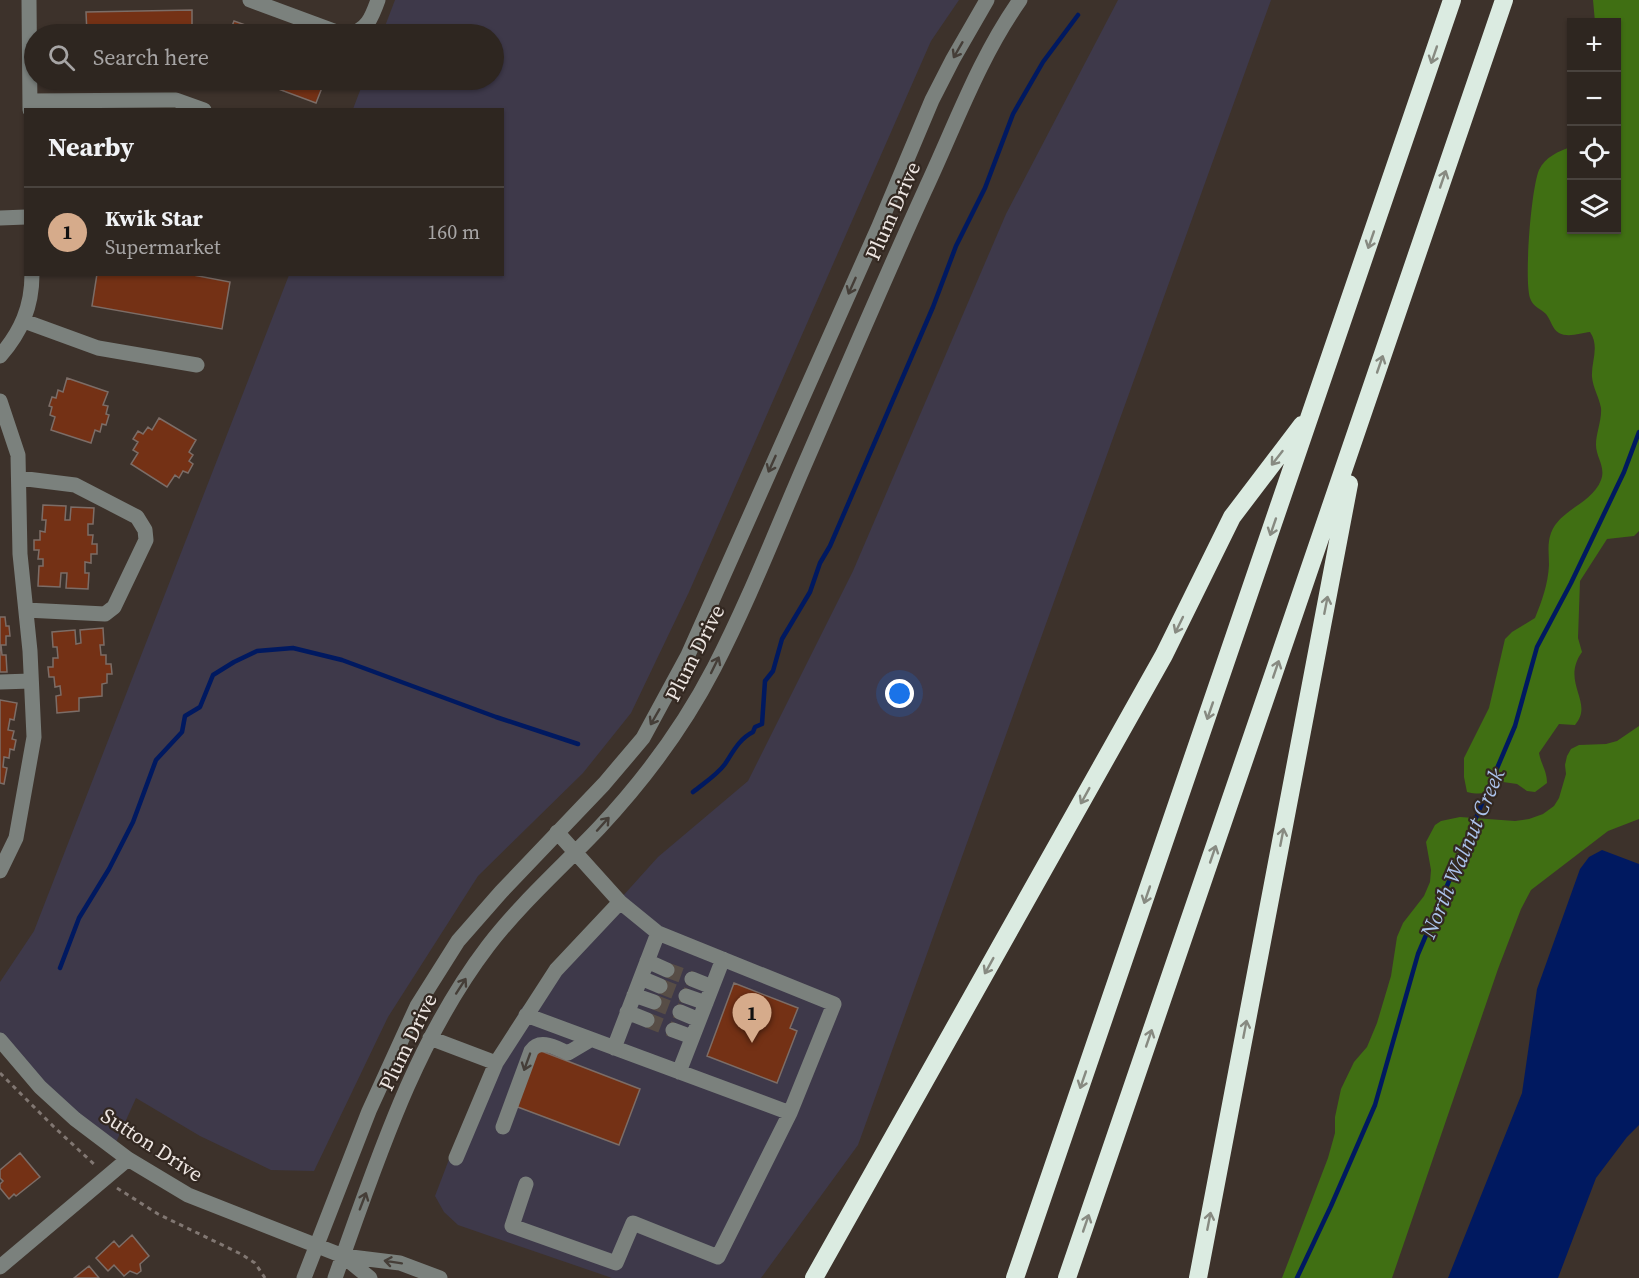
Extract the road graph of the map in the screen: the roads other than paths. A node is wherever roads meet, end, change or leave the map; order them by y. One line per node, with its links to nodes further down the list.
1 (29, 0): 8 (street)
2 (250, 0): 9 (street)
3 (378, 0): 10 (street)
4 (987, 0): 16 (street, Plum Drive, one-way to 16)
5 (1020, 0): 17 (street, Plum Drive)
6 (1452, 0): 23 (highway, one-way to 23)
7 (1504, 0): 24 (highway, one-way to 7)
8 (29, 24)
9 (315, 24)
10 (366, 24)
11 (30, 90): 12 (street)
12 (30, 105): 13 (street)
13 (198, 108)
14 (24, 217): 15 (street)
15 (0, 218)
16 (863, 261): 17 (street); 29 (street, Plum Drive, one-way to 29)
17 (888, 271): 30 (street, Plum Drive, one-way to 17)
18 (32, 276): 19 (street)
19 (24, 321): 20 (street); 21 (street)
20 (0, 356)
21 (197, 366)
22 (0, 401): 25 (street)
23 (1313, 412): 70 (highway, one-way to 70); 71 (highway, one-way to 71)
24 (1361, 419): 72 (highway, one-way to 24); 73 (highway, one-way to 24)
25 (19, 478): 26 (street); 26 (street)
26 (26, 610): 27 (street)
27 (31, 681): 28 (street); 31 (street)
28 (0, 682)
29 (557, 832): 30 (street); 63 (street, Plum Drive)
30 (575, 852): 32 (street); 52 (street, Plum Drive, one-way to 30)
31 (0, 872)
32 (620, 902): 33 (street); 47 (street)
33 (658, 933): 34 (street); 35 (street)
34 (723, 958): 40 (street); 58 (street)
35 (647, 961): 36 (street); 37 (street)
36 (667, 969)
37 (641, 978): 39 (street); 41 (street)
38 (692, 980): 40 (street)
39 (660, 986)
40 (712, 987): 44 (street)
41 (634, 995): 43 (street); 45 (street)
42 (686, 996): 44 (street)
43 (654, 1002)
44 (706, 1003): 49 (street)
45 (627, 1012): 48 (street); 55 (street)
46 (680, 1012): 49 (street)
47 (526, 1015): 54 (street); 56 (street)
48 (647, 1020)
49 (699, 1020): 51 (street)
50 (673, 1030): 51 (street)
51 (692, 1037): 57 (street)
52 (430, 1038): 56 (street); 64 (street, Plum Drive, one-way to 52)
53 (0, 1040): 61 (street, Sutton Drive)
54 (590, 1040): 55 (street); 59 (street, one-way to 59)
55 (614, 1048): 57 (street)
56 (496, 1063): 60 (street)
57 (679, 1072): 58 (street)
58 (790, 1113): 62 (street)
59 (503, 1127)
60 (456, 1158)
61 (128, 1160): 63 (street, Sutton Drive); 65 (street)
62 (526, 1184)
63 (317, 1246): 64 (street, Sutton Drive); 66 (street, Plum Drive)
64 (343, 1256): 67 (street, Plum Drive); 68 (street); 69 (street, one-way to 64)
65 (0, 1266)
66 (304, 1278)
67 (335, 1278)
68 (370, 1278)
69 (440, 1278)
70 (814, 1278)
71 (1016, 1278)
72 (1067, 1278)
73 (1198, 1278)

